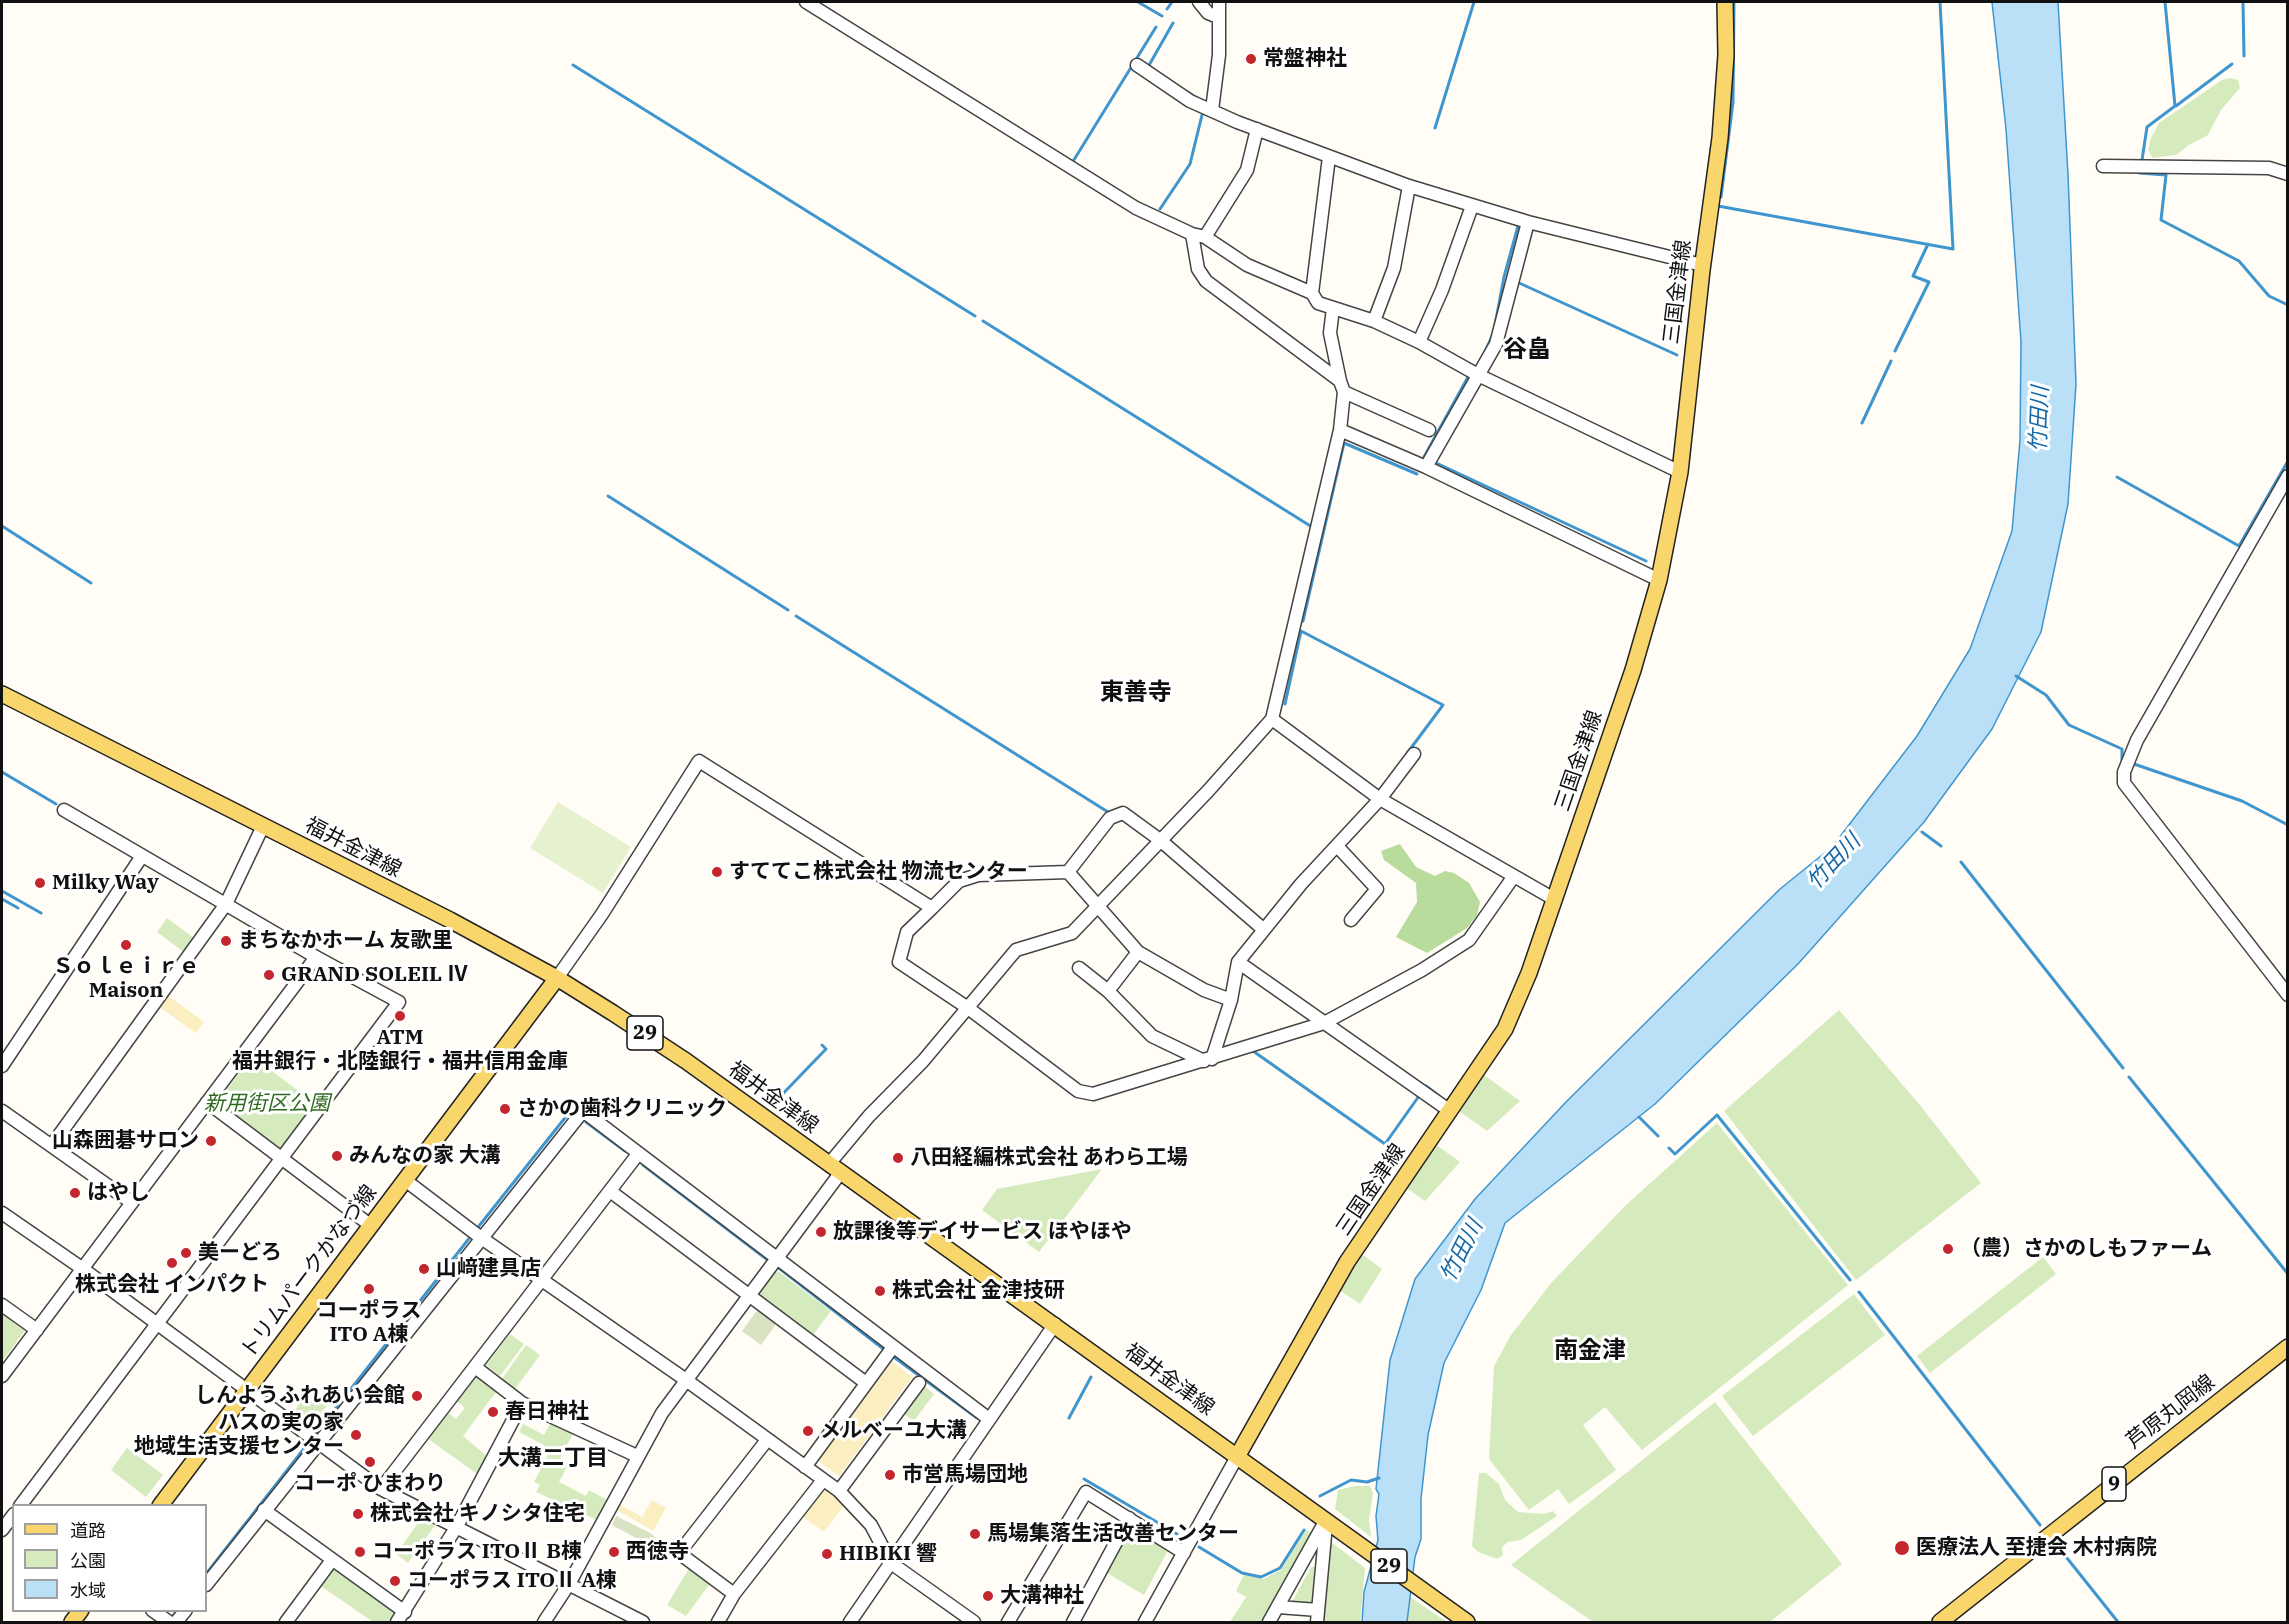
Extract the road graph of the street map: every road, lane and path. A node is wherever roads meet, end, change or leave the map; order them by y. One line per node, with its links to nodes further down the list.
1 (806, 2): 15 (street)
2 (1198, 2): 5 (street)
3 (1219, 2): 5 (street)
4 (1725, 2): 17 (main road, 三国金津線)
5 (1218, 17): 7 (street)
6 (1137, 65): 7 (street)
7 (1212, 110): 8 (street)
8 (1257, 129): 9 (street); 16 (street)
9 (1329, 157): 12 (street); 18 (street)
10 (2103, 166): 11 (street)
11 (2288, 174)
12 (1409, 186): 13 (street); 20 (street)
13 (1472, 206): 14 (street); 21 (street)
14 (1528, 222): 17 (street); 22 (street)
15 (1191, 234): 16 (street); 23 (street)
16 (1205, 237): 18 (street)
17 (1702, 265): 27 (main road, 三国金津線)
18 (1311, 293): 19 (street)
19 (1333, 308): 20 (street); 23 (street)
20 (1374, 321): 21 (street)
21 (1419, 342): 22 (street)
22 (1478, 375): 26 (street); 27 (street)
23 (1342, 386): 24 (street); 25 (street)
24 (1340, 430): 26 (street); 31 (street)
25 (1429, 430)
26 (1426, 467): 29 (street)
27 (1680, 472): 29 (main road, 三国金津線)
28 (2288, 476): 53 (street)
29 (1659, 580): 41 (main road, 三国金津線)
30 (2, 693): 35 (main road, 福井金津線 / 29)
31 (1272, 719): 33 (street); 36 (street)
32 (1414, 754): 33 (street)
33 (1380, 799): 37 (street); 40 (street)
34 (64, 810): 38 (street)
35 (263, 826): 42 (street); 51 (main road, 福井金津線 / 29)
36 (1160, 840): 39 (street); 43 (street); 46 (street)
37 (1337, 846): 45 (street); 46 (street)
38 (142, 856): 42 (street); 58 (street)
39 (1068, 872): 43 (street); 44 (street)
40 (1514, 876): 41 (street); 56 (street)
41 (1554, 899): 61 (main road, 三国金津線)
42 (226, 904): 48 (street); 62 (street)
43 (1098, 906): 47 (street); 55 (street)
44 (932, 908): 51 (street); 55 (street)
45 (1351, 920)
46 (1263, 929): 49 (street)
47 (1138, 952): 52 (street); 54 (street)
48 (316, 957): 59 (street); 64 (street)
49 (1238, 962): 54 (street); 56 (street)
50 (1079, 968): 52 (street)
51 (557, 978): 65 (main road, 福井金津線 / 29); 66 (main road, トリムパークかなづ線)
52 (1108, 992): 57 (street)
53 (2288, 995)
54 (1231, 1000): 57 (street)
55 (968, 1008): 57 (street); 65 (street)
56 (1324, 1023): 57 (street); 61 (street)
57 (1208, 1060)
58 (2, 1066)
59 (207, 1102): 64 (street); 68 (street)
60 (2, 1111): 62 (street)
61 (1450, 1111): 92 (main road, 三国金津線)
62 (52, 1145): 68 (street)
63 (638, 1154): 67 (street); 71 (street); 72 (street)
64 (282, 1158): 70 (street); 77 (street)
65 (835, 1168): 72 (street); 78 (main road, 福井金津線 / 29)
66 (405, 1180): 70 (main road, トリムパークかなづ線); 71 (street)
67 (610, 1191): 74 (street); 75 (street)
68 (131, 1202): 73 (street)
69 (2, 1213): 73 (street)
70 (370, 1226): 87 (main road, トリムパークかなづ線)
71 (480, 1237): 74 (street); 91 (street)
72 (777, 1258): 75 (street); 80 (street)
73 (83, 1269): 77 (street); 79 (street)
74 (541, 1279): 82 (street); 84 (street)
75 (749, 1296): 84 (street); 85 (street)
76 (2, 1305): 79 (street)
77 (156, 1323): 87 (street); 98 (street)
78 (1055, 1324): 89 (street); 92 (main road, 福井金津線 / 29)
79 (36, 1330): 83 (street)
80 (893, 1347): 85 (street); 89 (street)
81 (2288, 1347): 128 (main road, 芦原丸岡線 / 9)
82 (475, 1367): 88 (street); 96 (street)
83 (2, 1376)
84 (686, 1380): 90 (street); 93 (street)
85 (866, 1383): 94 (street)
86 (919, 1383): 97 (street)
87 (246, 1391): 91 (street); 99 (main road, トリムパークかなづ線)
88 (522, 1403): 93 (street); 104 (street)
89 (989, 1419): 108 (street)
90 (767, 1440): 94 (street); 111 (street)
91 (317, 1443): 96 (street); 100 (street)
92 (1238, 1455): 103 (main road, 福井金津線 / 29); 106 (street)
93 (637, 1456): 110 (street)
94 (805, 1467): 95 (street)
95 (823, 1480): 97 (street); 111 (street)
96 (381, 1489): 104 (street)
97 (839, 1491): 108 (street)
98 (21, 1504)
99 (161, 1504)
100 (264, 1510): 107 (street); 109 (street)
101 (12, 1516): 105 (street)
102 (1129, 1518): 106 (street); 124 (street); 125 (street)
103 (1329, 1522): 112 (street); 114 (street); 116 (main road, 福井金津線 / 29)
104 (457, 1526): 110 (street); 115 (street)
105 (2, 1530)
106 (1184, 1553): 126 (street)
107 (332, 1560): 115 (street); 118 (street)
108 (891, 1563): 122 (street); 123 (street)
109 (207, 1584)
110 (569, 1584): 119 (street); 120 (street)
111 (734, 1594): 121 (street)
112 (1278, 1606): 114 (street); 127 (street)
113 (153, 1612): 117 (street)
114 (1318, 1616)
115 (401, 1617)
116 (1462, 1621)
117 (169, 1623)
118 (286, 1623)
119 (544, 1623)
120 (643, 1623)
121 (718, 1623)
122 (850, 1623)
123 (974, 1623)
124 (1008, 1623)
125 (1073, 1623)
126 (1145, 1623)
127 (1269, 1623)
128 (1940, 1623)

